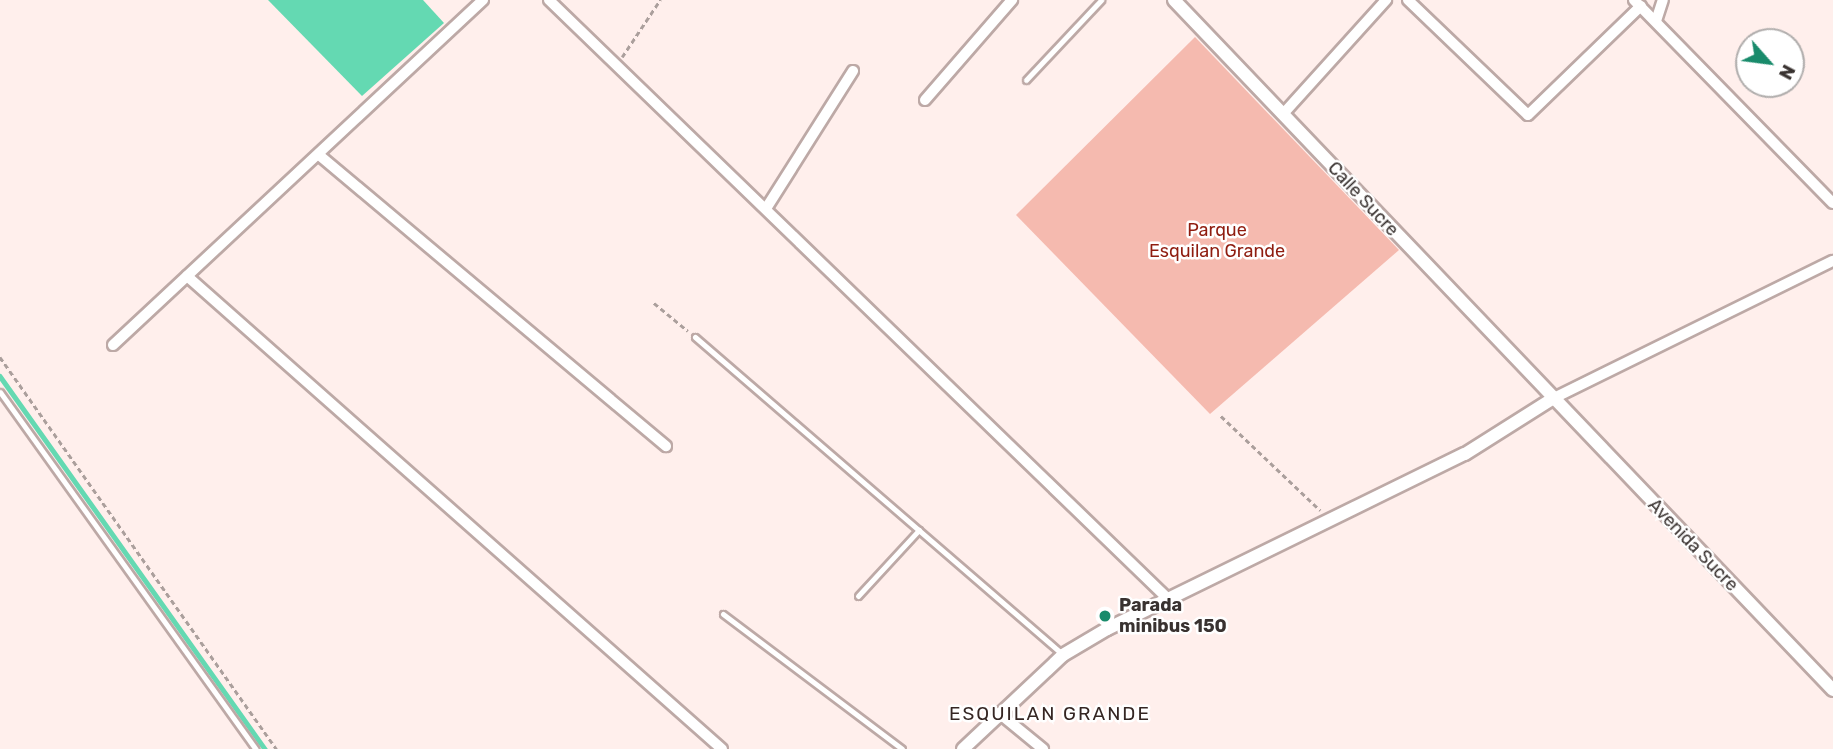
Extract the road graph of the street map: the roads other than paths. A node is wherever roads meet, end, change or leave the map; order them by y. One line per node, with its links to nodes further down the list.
1 (483, 0): 15 (street)
2 (549, 0): 17 (street)
3 (1012, 0): 13 (street)
4 (1101, 0): 12 (lane)
5 (1174, 0): 14 (street, Calle Sucre)
6 (1386, 0): 14 (street)
7 (1408, 0): 9 (street)
8 (1663, 0): 10 (street)
9 (1638, 3): 10 (street)
10 (1656, 21): 16 (street)
11 (853, 71): 17 (street)
12 (1026, 80)
13 (925, 100)
14 (1283, 114): 23 (street, Calle Sucre)
15 (319, 155): 19 (street); 24 (street)
16 (1833, 203)
17 (767, 207): 27 (street)
18 (1833, 261): 23 (street)
19 (187, 276): 21 (street); 33 (street)
20 (695, 337): 25 (lane)
21 (113, 345)
22 (0, 392): 32 (lane)
23 (1552, 399): 27 (street); 30 (street, Avenida Sucre)
24 (666, 446)
25 (919, 530): 26 (lane); 29 (lane)
26 (858, 596)
27 (1165, 596): 29 (street)
28 (723, 614): 34 (lane)
29 (1063, 656): 31 (street)
30 (1833, 690)
31 (999, 713): 35 (street); 36 (street)
32 (257, 749)
33 (722, 749)
34 (902, 749)
35 (963, 749)
36 (1043, 749)

